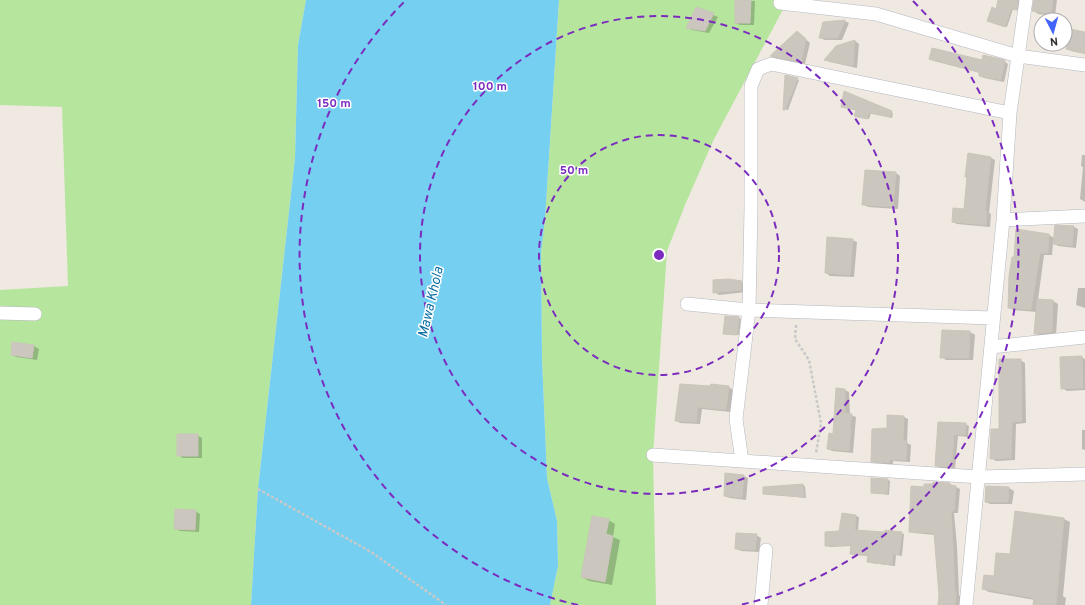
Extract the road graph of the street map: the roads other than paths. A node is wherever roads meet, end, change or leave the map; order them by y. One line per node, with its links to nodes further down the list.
1 (1026, 0): 3 (street)
2 (780, 3): 3 (street)
3 (1018, 56): 4 (street); 5 (street)
4 (1085, 65)
5 (1010, 113): 7 (street); 9 (street)
6 (1085, 216): 7 (street)
7 (1003, 220): 12 (street)
8 (687, 304): 9 (street)
9 (749, 310): 12 (street); 16 (street)
10 (0, 313): 11 (street)
11 (35, 314)
12 (993, 318): 14 (street)
13 (1085, 337): 14 (street)
14 (991, 347): 18 (street)
15 (653, 455): 16 (street)
16 (742, 461): 18 (street)
17 (1085, 474): 18 (street)
18 (979, 477): 21 (street)
19 (766, 550): 20 (street)
20 (761, 605)
21 (966, 605)

